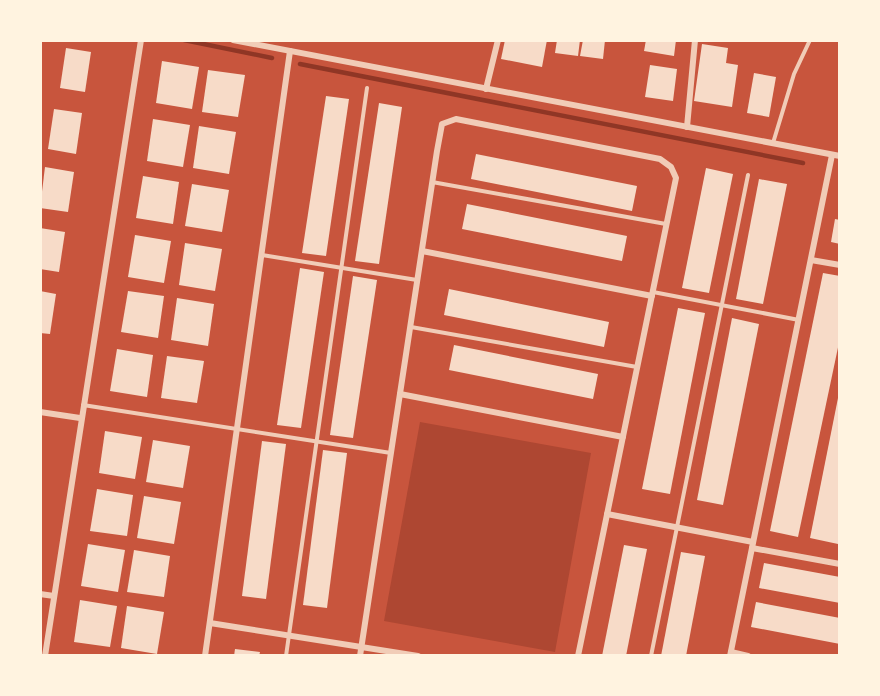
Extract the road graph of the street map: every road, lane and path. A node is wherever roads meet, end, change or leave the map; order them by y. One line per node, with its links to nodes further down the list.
1 (141, 40): 29 (street)
2 (233, 40): 6 (street)
3 (498, 40): 9 (street)
4 (695, 40): 10 (street)
5 (810, 40): 11 (lane)
6 (271, 44): 7 (street)
7 (290, 51): 9 (street); 18 (street)
8 (367, 88): 21 (lane)
9 (486, 89): 10 (street)
10 (687, 127): 11 (street)
11 (773, 143): 12 (street)
12 (832, 155): 13 (street); 19 (street)
13 (840, 156)
14 (748, 175): 24 (lane)
15 (432, 182): 16 (lane); 16 (street); 17 (street)
16 (667, 225): 23 (street)
17 (422, 250): 22 (street); 23 (street)
18 (262, 255): 21 (lane); 32 (street)
19 (811, 260): 20 (street); 25 (street)
20 (840, 265)
21 (341, 268): 22 (lane); 34 (lane)
22 (417, 280): 26 (street)
23 (652, 294): 24 (lane); 27 (street)
24 (722, 304): 25 (lane); 37 (lane)
25 (798, 320): 38 (street)
26 (410, 327): 27 (lane); 28 (street)
27 (638, 368): 33 (street)
28 (400, 394): 33 (street); 35 (street)
29 (82, 404): 31 (street); 32 (lane)
30 (40, 412): 31 (street)
31 (80, 418): 41 (street)
32 (237, 429): 34 (lane); 42 (street)
33 (623, 437): 36 (street)
34 (317, 442): 35 (lane); 43 (lane)
35 (391, 453): 44 (street)
36 (607, 514): 37 (street); 51 (street)
37 (677, 527): 38 (street); 52 (lane)
38 (753, 545): 39 (street); 45 (street)
39 (840, 564)
40 (40, 594): 41 (street)
41 (54, 596): 46 (street)
42 (210, 623): 43 (street); 47 (street)
43 (289, 636): 44 (street); 48 (lane)
44 (362, 647): 49 (street); 50 (street)
45 (730, 654): 53 (street)
46 (45, 656)
47 (205, 656)
48 (286, 656)
49 (360, 656)
50 (418, 656)
51 (578, 656)
52 (651, 656)
53 (748, 656)

